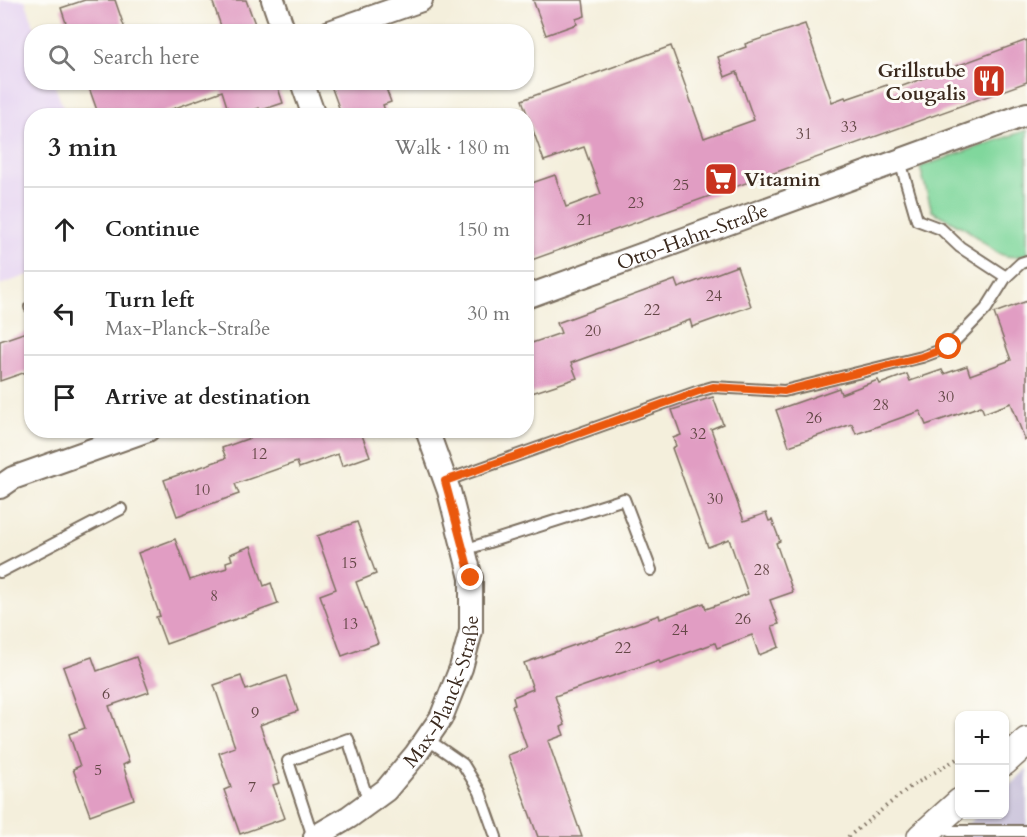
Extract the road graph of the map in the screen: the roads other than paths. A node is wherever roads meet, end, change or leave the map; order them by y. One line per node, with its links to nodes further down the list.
1 (273, 0): 3 (street)
2 (421, 0): 4 (street)
3 (281, 24)
4 (353, 24)
5 (304, 90): 6 (street)
6 (308, 108)
7 (1027, 114): 8 (street, Otto-Hahn-Straße)
8 (900, 161): 10 (lane); 11 (street, Otto-Hahn-Straße)
9 (1027, 261): 10 (lane)
10 (1006, 277): 14 (lane)
11 (534, 294)
12 (126, 438): 15 (street)
13 (430, 438): 14 (street, Max-Planck-Straße)
14 (445, 481): 17 (street, Max-Planck-Straße)
15 (0, 487)
16 (121, 509): 19 (lane)
17 (464, 550): 18 (lane); 20 (street, Max-Planck-Straße)
18 (651, 570)
19 (0, 572)
20 (426, 739): 23 (street, Max-Planck-Straße); 28 (lane)
21 (1027, 741): 22 (street)
22 (1009, 758)
23 (369, 803): 27 (street, Max-Planck-Straße); 27 (lane)
24 (955, 809): 26 (street)
25 (1027, 831): 26 (lane)
26 (937, 834)
27 (314, 837)
28 (496, 837)

